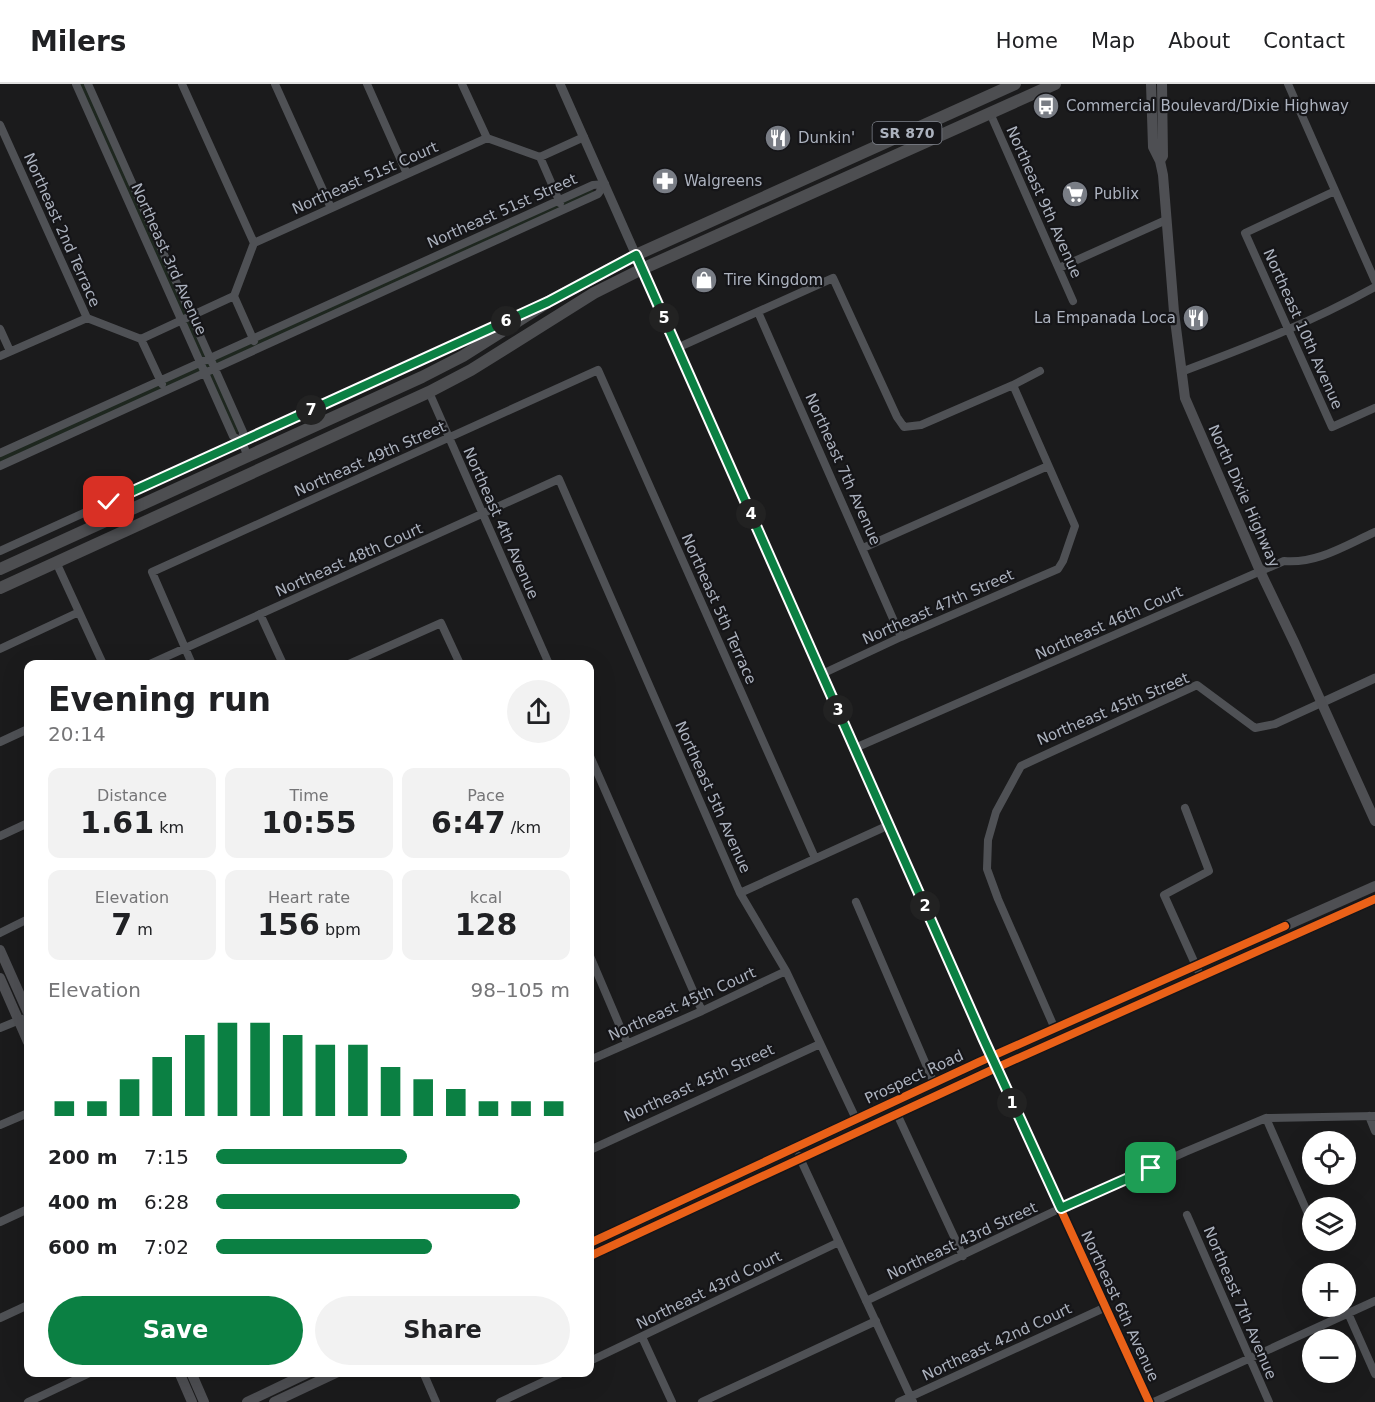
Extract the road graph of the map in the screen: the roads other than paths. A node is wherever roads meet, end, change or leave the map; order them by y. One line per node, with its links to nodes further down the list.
1 (76, 84): 22 (street, Northeast 3rd Avenue)
2 (88, 84): 19 (street, Northeast 3rd Avenue)
3 (182, 84): 35 (street)
4 (275, 84): 31 (street)
5 (367, 84): 26 (street)
6 (462, 84): 20 (street)
7 (560, 84): 18 (street, Northeast 6th Avenue)
8 (1015, 84): 14 (main road, SR 870)
9 (1023, 84): 15 (main road)
10 (1055, 84): 15 (main road, SR 870)
11 (1151, 84): 24 (main road, North Dixie Highway)
12 (1162, 84): 24 (main road, North Dixie Highway)
13 (1288, 84): 29 (street)
14 (987, 97): 17 (main road, SR 870); 21 (main road)
15 (990, 113): 21 (main road, SR 870); 37 (street, Northeast 9th Avenue)
16 (0, 125): 48 (street, Northeast 2nd Terrace)
17 (915, 129): 25 (main road, SR 870); 27 (main road)
18 (584, 137): 23 (street); 28 (street, Northeast 6th Avenue)
19 (112, 138): 22 (street); 47 (street, Northeast 3rd Avenue)
20 (487, 138): 23 (street); 26 (street, Northeast 51st Court)
21 (933, 139): 27 (main road, SR 870)
22 (102, 143): 49 (street, Northeast 3rd Avenue)
23 (540, 157): 30 (street)
24 (1160, 162): 34 (main road, North Dixie Highway)
25 (838, 163): 33 (main road); 36 (main road, SR 870)
26 (407, 174): 31 (street, Northeast 51st Court)
27 (846, 178): 33 (main road, SR 870)
28 (605, 184): 30 (street, Northeast 51st Street); 32 (street, Northeast 51st Street); 36 (street, Northeast 6th Avenue)
29 (1335, 191): 40 (street); 51 (street, Northeast 10th Avenue)
30 (559, 200): 32 (street); 39 (street, Northeast 51st Street)
31 (332, 208): 35 (street, Northeast 51st Court)
32 (563, 210): 42 (street, Northeast 51st Street)
33 (765, 214): 38 (main road, SR 870)
34 (1166, 220): 37 (street); 66 (main road, North Dixie Highway)
35 (254, 243): 43 (street)
36 (636, 255): 38 (street, Northeast 6th Avenue); 45 (main road, SR 870)
37 (1059, 268): 44 (street, Northeast 9th Avenue)
38 (642, 269): 56 (street, Northeast 6th Avenue); 71 (main road, SR 870)
39 (379, 281): 42 (street); 52 (street, Northeast 51st Street)
40 (1375, 281)
41 (1375, 287): 51 (street)
42 (384, 291): 55 (street, Northeast 51st Street)
43 (234, 296): 47 (street); 52 (street)
44 (1073, 301)
45 (548, 302): 54 (main road, SR 870); 61 (street)
46 (758, 312): 56 (street); 69 (street); 91 (street, Northeast 7th Avenue)
47 (191, 315): 49 (street); 59 (street, Northeast 3rd Avenue)
48 (87, 318): 53 (street, Northeast 2nd Terrace); 57 (street)
49 (181, 320): 53 (street); 60 (street, Northeast 3rd Avenue)
50 (0, 328): 57 (street)
51 (1289, 330): 66 (street); 72 (street, Northeast 10th Avenue)
52 (253, 338): 55 (street); 59 (street, Northeast 51st Street)
53 (141, 339): 67 (street)
54 (484, 343): 68 (main road, SR 870); 71 (main road)
55 (257, 347): 62 (street, Northeast 51st Street)
56 (677, 348): 109 (street, Northeast 6th Avenue)
57 (10, 351): 58 (street)
58 (0, 356)
59 (210, 358): 60 (street, Northeast 51st Street); 62 (street, Northeast 3rd Avenue)
60 (200, 362): 64 (street, Northeast 3rd Avenue); 67 (street, Northeast 51st Street)
61 (410, 365): 68 (street); 76 (street)
62 (214, 367): 64 (street, Northeast 51st Street); 76 (street, Northeast 3rd Avenue)
63 (598, 370): 75 (street, Northeast 49th Street); 121 (street, Northeast 5th Terrace)
64 (204, 371): 70 (street, Northeast 51st Street); 76 (street, Northeast 3rd Avenue)
65 (1040, 371): 69 (street)
66 (1181, 372): 95 (main road, North Dixie Highway)
67 (160, 380): 70 (street); 77 (street, Northeast 51st Street)
68 (415, 381): 73 (main road, SR 870); 74 (main road)
69 (1013, 386): 82 (street)
70 (164, 389): 80 (street, Northeast 51st Street)
71 (429, 392): 74 (main road, SR 870); 75 (street, Northeast 4th Avenue)
72 (1375, 408)
73 (324, 422): 79 (main road, SR 870); 83 (main road)
74 (357, 425): 83 (main road, SR 870)
75 (449, 438): 86 (street, Northeast 4th Avenue); 100 (street, Northeast 49th Street)
76 (242, 442): 79 (street, Northeast 3rd Avenue); 88 (street)
77 (12, 447): 78 (street, Northeast 51st Street); 80 (street)
78 (0, 453)
79 (248, 457): 85 (main road); 87 (main road, SR 870)
80 (17, 458): 81 (street, Northeast 51st Street)
81 (0, 465)
82 (1048, 466): 91 (street); 99 (street, Northeast 47th Street)
83 (258, 470): 85 (main road, SR 870)
84 (559, 479): 86 (street, Northeast 48th Court); 123 (street, Northeast 5th Avenue)
85 (178, 507): 93 (main road, SR 870)
86 (483, 515): 98 (street, Northeast 48th Court); 108 (street, Northeast 4th Avenue)
87 (115, 517): 90 (main road, SR 870); 93 (main road)
88 (43, 531): 90 (street); 92 (street)
89 (1375, 532): 95 (street, Northeast 46th Court)
90 (49, 547): 94 (main road, SR 870); 96 (main road)
91 (863, 548): 99 (street, Northeast 7th Avenue)
92 (0, 551)
93 (56, 562): 96 (main road, SR 870); 97 (street)
94 (0, 569)
95 (1260, 571): 111 (main road, North Dixie Highway); 114 (street, Northeast 46th Court)
96 (1, 588)
97 (79, 612): 101 (street); 102 (street)
98 (260, 614): 100 (street, Northeast 48th Court); 105 (street)
99 (901, 637): 109 (street, Northeast 47th Street)
100 (185, 648): 103 (street, Northeast 48th Court); 104 (street)
101 (0, 649)
102 (101, 660)
103 (159, 660)
104 (190, 660)
105 (281, 660)
106 (370, 660): 107 (street)
107 (458, 660)
108 (547, 660)
109 (822, 674): 114 (street, Northeast 6th Avenue)
110 (1375, 678): 111 (street, Northeast 45th Street)
111 (1321, 703): 117 (main road, North Dixie Highway); 139 (street, Northeast 45th Street)
112 (24, 731): 113 (street)
113 (0, 742)
114 (855, 748): 119 (street, Northeast 6th Avenue)
115 (594, 765): 134 (street)
116 (1185, 808): 130 (street)
117 (1375, 821)
118 (24, 825): 120 (street)
119 (890, 825): 121 (street); 142 (street, Northeast 6th Avenue)
120 (0, 836)
121 (815, 858): 123 (street)
122 (1375, 886): 130 (main road, Prospect Road)
123 (740, 893): 131 (street, Northeast 5th Avenue)
124 (1375, 899): 132 (main road, Prospect Road)
125 (856, 902): 145 (street)
126 (24, 921): 127 (street)
127 (0, 933)
128 (0, 950): 135 (main road)
129 (594, 965): 140 (street)
130 (1196, 965): 132 (street); 139 (main road, Prospect Road)
131 (786, 971): 134 (street, Northeast 45th Court); 141 (street, Northeast 5th Avenue)
132 (1201, 976): 144 (main road, Prospect Road)
133 (0, 978): 136 (main road)
134 (702, 1011): 140 (street, Northeast 45th Court)
135 (24, 1013)
136 (24, 1014)
137 (24, 1016): 138 (street)
138 (0, 1028)
139 (1055, 1029): 142 (main road, Prospect Road)
140 (627, 1043): 143 (street, Northeast 45th Court)
141 (820, 1044): 150 (street, Northeast 5th Avenue); 154 (street, Northeast 45th Street)
142 (991, 1057): 144 (street, Northeast 6th Avenue); 145 (main road, Prospect Road)
143 (594, 1058)
144 (996, 1068): 146 (main road, Prospect Road); 157 (street, Northeast 6th Avenue)
145 (934, 1083): 150 (main road, Prospect Road)
146 (897, 1113): 155 (main road, Prospect Road); 165 (street)
147 (24, 1115): 151 (street)
148 (1372, 1116): 149 (street, Northeast 43rd Street); 152 (street)
149 (1266, 1118): 156 (street); 157 (street, Northeast 43rd Street)
150 (856, 1119): 153 (main road, Prospect Road)
151 (0, 1125)
152 (1375, 1131)
153 (796, 1147): 155 (street); 161 (main road, Prospect Road)
154 (594, 1148)
155 (800, 1158): 162 (street); 163 (main road, Prospect Road)
156 (1302, 1200)
157 (1061, 1208): 165 (street, Northeast 43rd Street); 169 (street, Northeast 6th Avenue)
158 (24, 1211): 160 (street)
159 (1187, 1215): 177 (street, Northeast 7th Avenue)
160 (0, 1222)
161 (594, 1241): 163 (main road)
162 (839, 1242): 166 (street); 175 (street, Northeast 43rd Court)
163 (604, 1249): 164 (main road, Prospect Road)
164 (594, 1254)
165 (963, 1256): 166 (street, Northeast 43rd Street)
166 (866, 1301): 174 (street)
167 (1375, 1301): 170 (street)
168 (24, 1307): 173 (street)
169 (1106, 1307): 186 (street, Northeast 42nd Court); 197 (street, Northeast 6th Avenue)
170 (1356, 1309)
171 (1339, 1317): 177 (street)
172 (1350, 1317): 178 (street)
173 (0, 1318)
174 (876, 1321): 186 (street); 195 (street)
175 (642, 1337): 176 (street, Northeast 43rd Court); 194 (street)
176 (594, 1359)
177 (1249, 1359): 197 (street); 198 (street, Northeast 7th Avenue)
178 (1375, 1374)
179 (81, 1377): 187 (street)
180 (181, 1377): 188 (main road)
181 (193, 1377): 189 (main road)
182 (300, 1377): 190 (main road)
183 (327, 1377): 191 (main road)
184 (425, 1377): 192 (street)
185 (553, 1377): 193 (street)
186 (912, 1399): 196 (street, Northeast 42nd Court)
187 (28, 1402)
188 (192, 1402)
189 (204, 1402)
190 (247, 1402)
191 (274, 1402)
192 (436, 1402)
193 (500, 1402)
194 (672, 1402)
195 (702, 1402)
196 (900, 1402)
197 (1152, 1402)
198 (1269, 1402)

